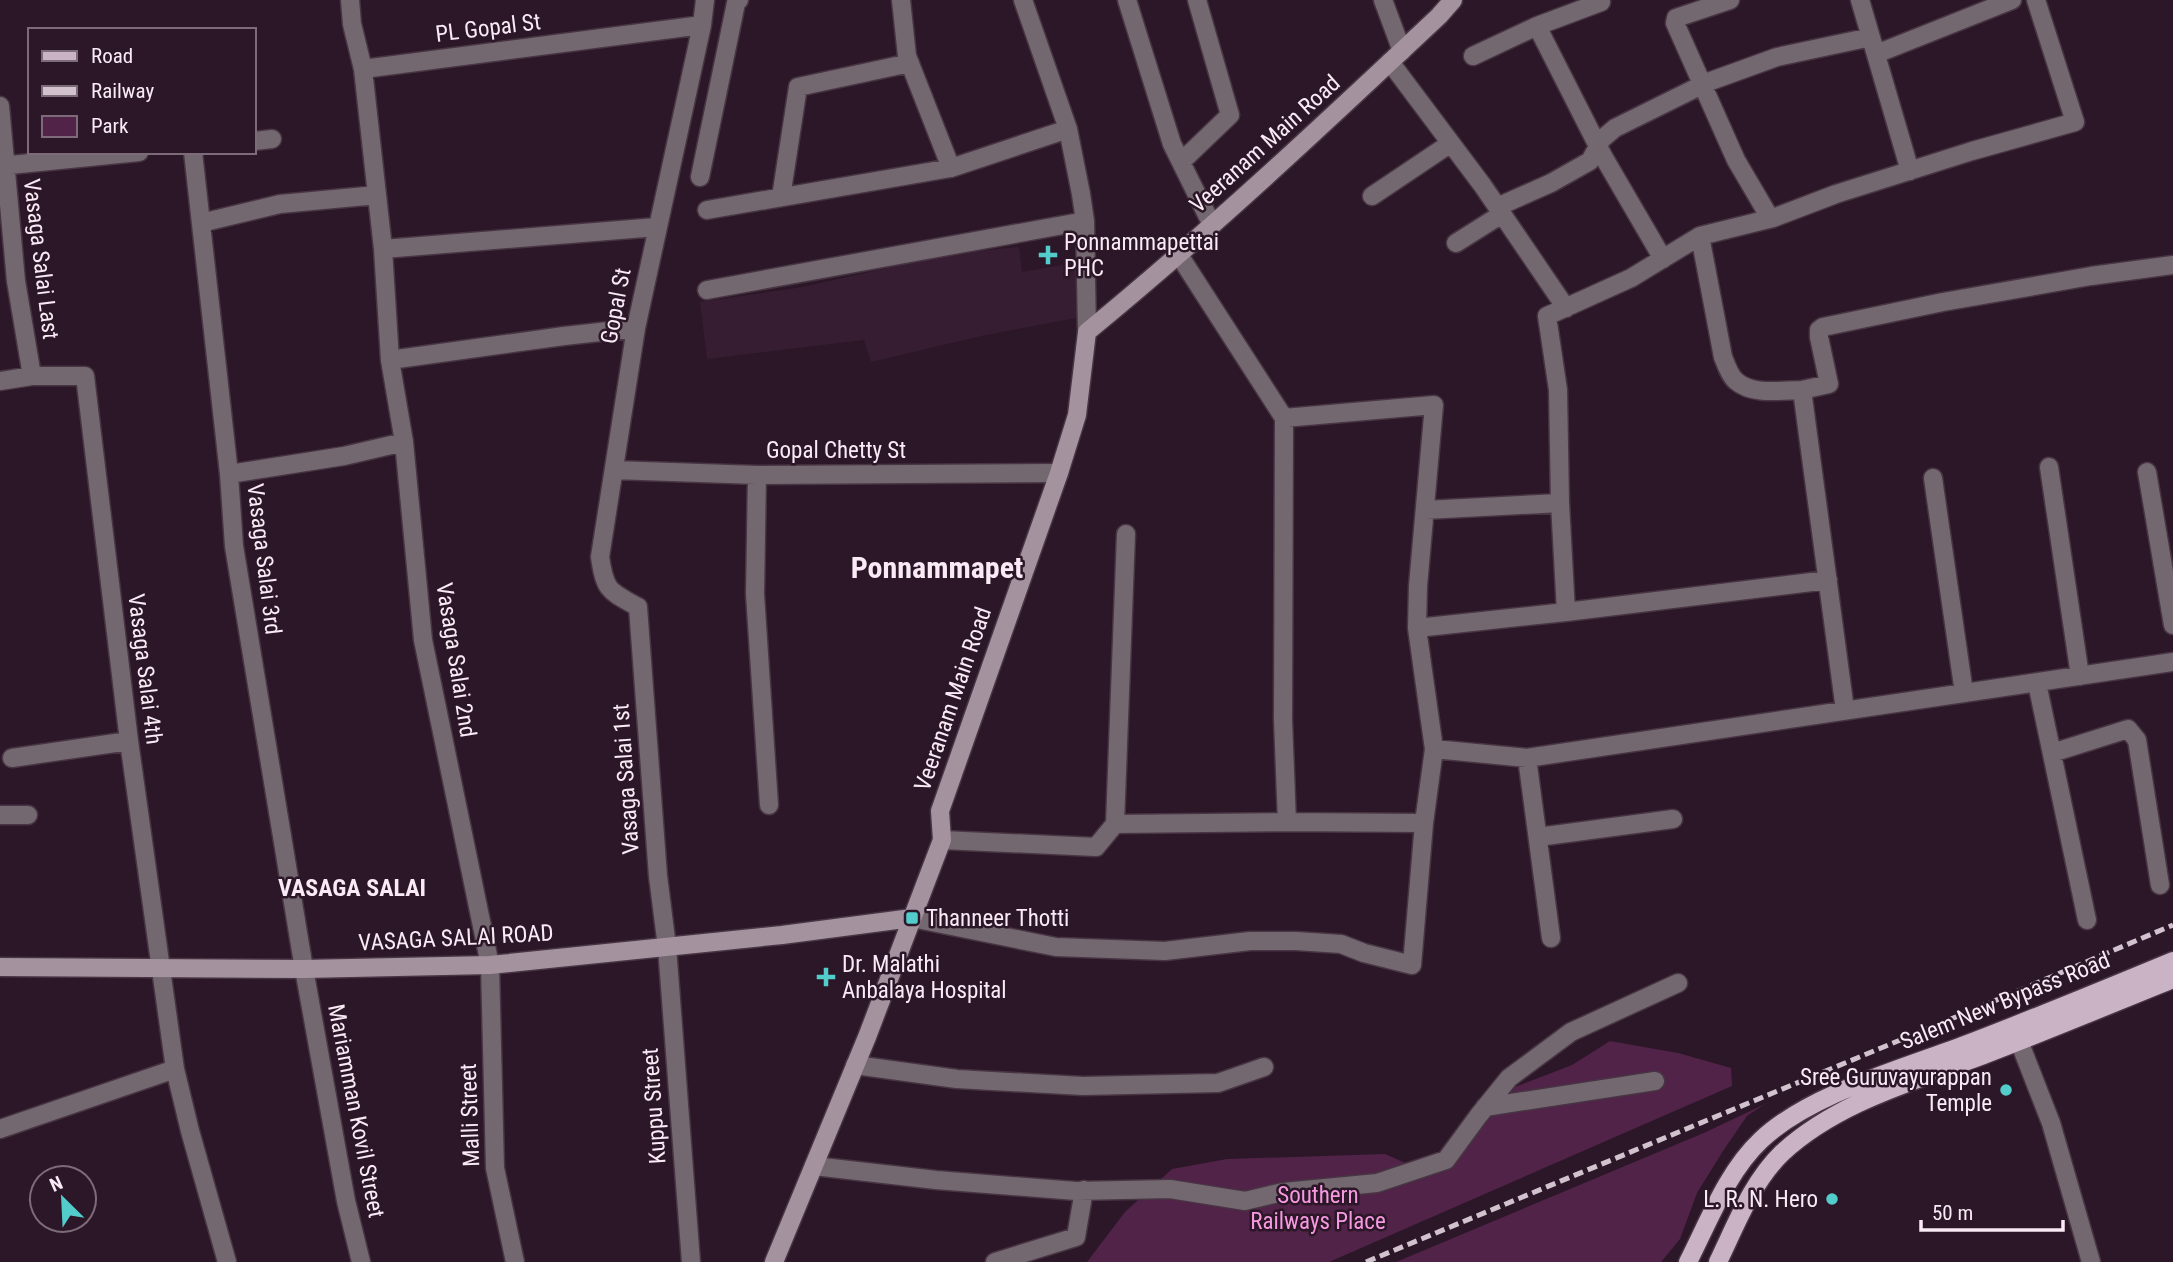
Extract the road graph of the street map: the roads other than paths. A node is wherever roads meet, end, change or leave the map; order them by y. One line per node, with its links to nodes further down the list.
1 (350, 0): 21 (street, Vasaga Salai 2nd)
2 (705, 0): 15 (street, Gopal St)
3 (739, 0): 35 (street)
4 (901, 0): 20 (street)
5 (1023, 0): 24 (street)
6 (1127, 0): 31 (street)
7 (1197, 0): 31 (street)
8 (1383, 0): 19 (street)
9 (1730, 0): 22 (street)
10 (1860, 0): 17 (street)
11 (2012, 0): 17 (street)
12 (2036, 0): 34 (street)
13 (1451, 1): 19 (main road, Veeranam Main Road)
14 (1601, 2): 16 (street)
15 (702, 25): 21 (street, PL Gopal St); 45 (street, Gopal St)
16 (1537, 26): 18 (street); 28 (street)
17 (1873, 45): 22 (street); 34 (street)
18 (1472, 55)
19 (1396, 57): 27 (street); 44 (main road, Veeranam Main Road)
20 (910, 63): 33 (street); 38 (street)
21 (363, 69): 36 (street, Vasaga Salai 2nd)
22 (1703, 85): 28 (street); 41 (street)
23 (0, 106): 32 (street, Vasaga Salai Last)
24 (1068, 129): 33 (street); 42 (street)
25 (272, 139): 26 (street)
26 (256, 141)
27 (1451, 143): 37 (street); 40 (street)
28 (1598, 146): 40 (street); 50 (street)
29 (119, 154): 32 (street)
30 (193, 154): 43 (street, Vasaga Salai 3rd)
31 (1181, 162): 44 (street)
32 (2, 166): 52 (street, Vasaga Salai Last)
33 (951, 168): 38 (street)
34 (1910, 171): 41 (street)
35 (700, 177)
36 (377, 195): 43 (street); 48 (street, Vasaga Salai 2nd)
37 (1372, 196)
38 (781, 197): 39 (street)
39 (707, 210)
40 (1499, 211): 47 (street); 54 (street)
41 (1770, 218): 46 (street)
42 (1085, 221): 53 (street); 56 (street)
43 (201, 223): 67 (street, Vasaga Salai 3rd)
44 (1212, 225): 49 (main road, Veeranam Main Road)
45 (657, 227): 48 (street); 55 (street, Gopal St)
46 (1700, 236): 50 (street); 60 (street)
47 (1455, 243)
48 (383, 249): 57 (street, Vasaga Salai 2nd)
49 (1179, 255): 56 (main road, Veeranam Main Road); 61 (street)
50 (1663, 259): 54 (street)
51 (2173, 265): 60 (street)
52 (8, 281): 58 (street, Vasaga Salai Last)
53 (707, 290)
54 (1566, 308): 70 (street)
55 (636, 328): 57 (street); 64 (street, Gopal St)
56 (1087, 332): 66 (main road, Veeranam Main Road)
57 (390, 360): 62 (street, Vasaga Salai 2nd)
58 (32, 376): 59 (street); 83 (street, Vasaga Salai 4th)
59 (0, 381)
60 (1802, 390): 73 (street)
61 (1284, 418): 71 (street); 92 (street)
62 (404, 442): 67 (street); 103 (street, Vasaga Salai 2nd)
63 (2049, 467): 79 (street)
64 (614, 470): 68 (street, Gopal Chetty St); 74 (street, Gopal St)
65 (2147, 472): 76 (street)
66 (1059, 473): 68 (street, Gopal Chetty St); 96 (main road, Veeranam Main Road)
67 (229, 474): 106 (street, Vasaga Salai 3rd)
68 (757, 475): 88 (street)
69 (1933, 478): 81 (street)
70 (1560, 503): 71 (street); 75 (street)
71 (1425, 510): 77 (street)
72 (1126, 534): 94 (street)
73 (1828, 580): 75 (street); 82 (street)
74 (638, 607): 101 (street, Vasaga Salai 1st)
75 (1566, 612): 77 (street)
76 (2173, 625)
77 (1417, 628): 84 (street)
78 (2173, 662): 79 (street)
79 (2080, 676): 80 (street)
80 (2037, 683): 81 (street); 85 (street)
81 (1964, 693): 82 (street)
82 (1845, 710): 87 (street)
83 (129, 741): 86 (street); 105 (street, Vasaga Salai 4th)
84 (1434, 749): 87 (street); 93 (street)
85 (2052, 753): 97 (street); 99 (street)
86 (12, 758)
87 (1527, 758): 95 (street)
88 (769, 804)
89 (0, 815): 90 (street)
90 (28, 815)
91 (1673, 819): 95 (street)
92 (1287, 822): 93 (street); 94 (street)
93 (1424, 823): 98 (street)
94 (1115, 824): 96 (street)
95 (1538, 837): 100 (street)
96 (942, 840): 98 (main road, Veeranam Main Road)
97 (2160, 885)
98 (912, 918): 101 (main road, VASAGA SALAI ROAD); 110 (main road, Veeranam Main Road)
99 (2087, 920)
100 (1551, 938)
101 (667, 947): 103 (main road, VASAGA SALAI ROAD); 121 (street, Kuppu Street)
102 (2173, 961): 124 (main road, Salem New Bypass Road)
103 (490, 965): 106 (main road, VASAGA SALAI ROAD); 120 (street, Malli Street)
104 (0, 967): 105 (main road, VASAGA SALAI ROAD)
105 (160, 967): 106 (main road, VASAGA SALAI ROAD); 112 (street, Vasaga Salai 4th)
106 (304, 969): 119 (street, Mariamman Kovil Street)
107 (2173, 979): 109 (main road, Salem New Bypass Road)
108 (1678, 983): 114 (street)
109 (2019, 1041): 125 (main road, Salem New Bypass Road); 126 (street)
110 (855, 1065): 111 (street); 116 (main road, Veeranam Main Road)
111 (1264, 1067)
112 (175, 1069): 115 (street); 118 (street, Vasaga Salai 4th)
113 (1655, 1081): 114 (street)
114 (1485, 1107): 117 (street)
115 (0, 1129)
116 (814, 1166): 117 (street); 122 (main road, Veeranam Main Road)
117 (1084, 1190): 123 (street)
118 (227, 1262)
119 (360, 1262)
120 (515, 1262)
121 (691, 1262)
122 (774, 1262)
123 (995, 1262)
124 (1688, 1262)
125 (1718, 1262)
126 (2091, 1262)

